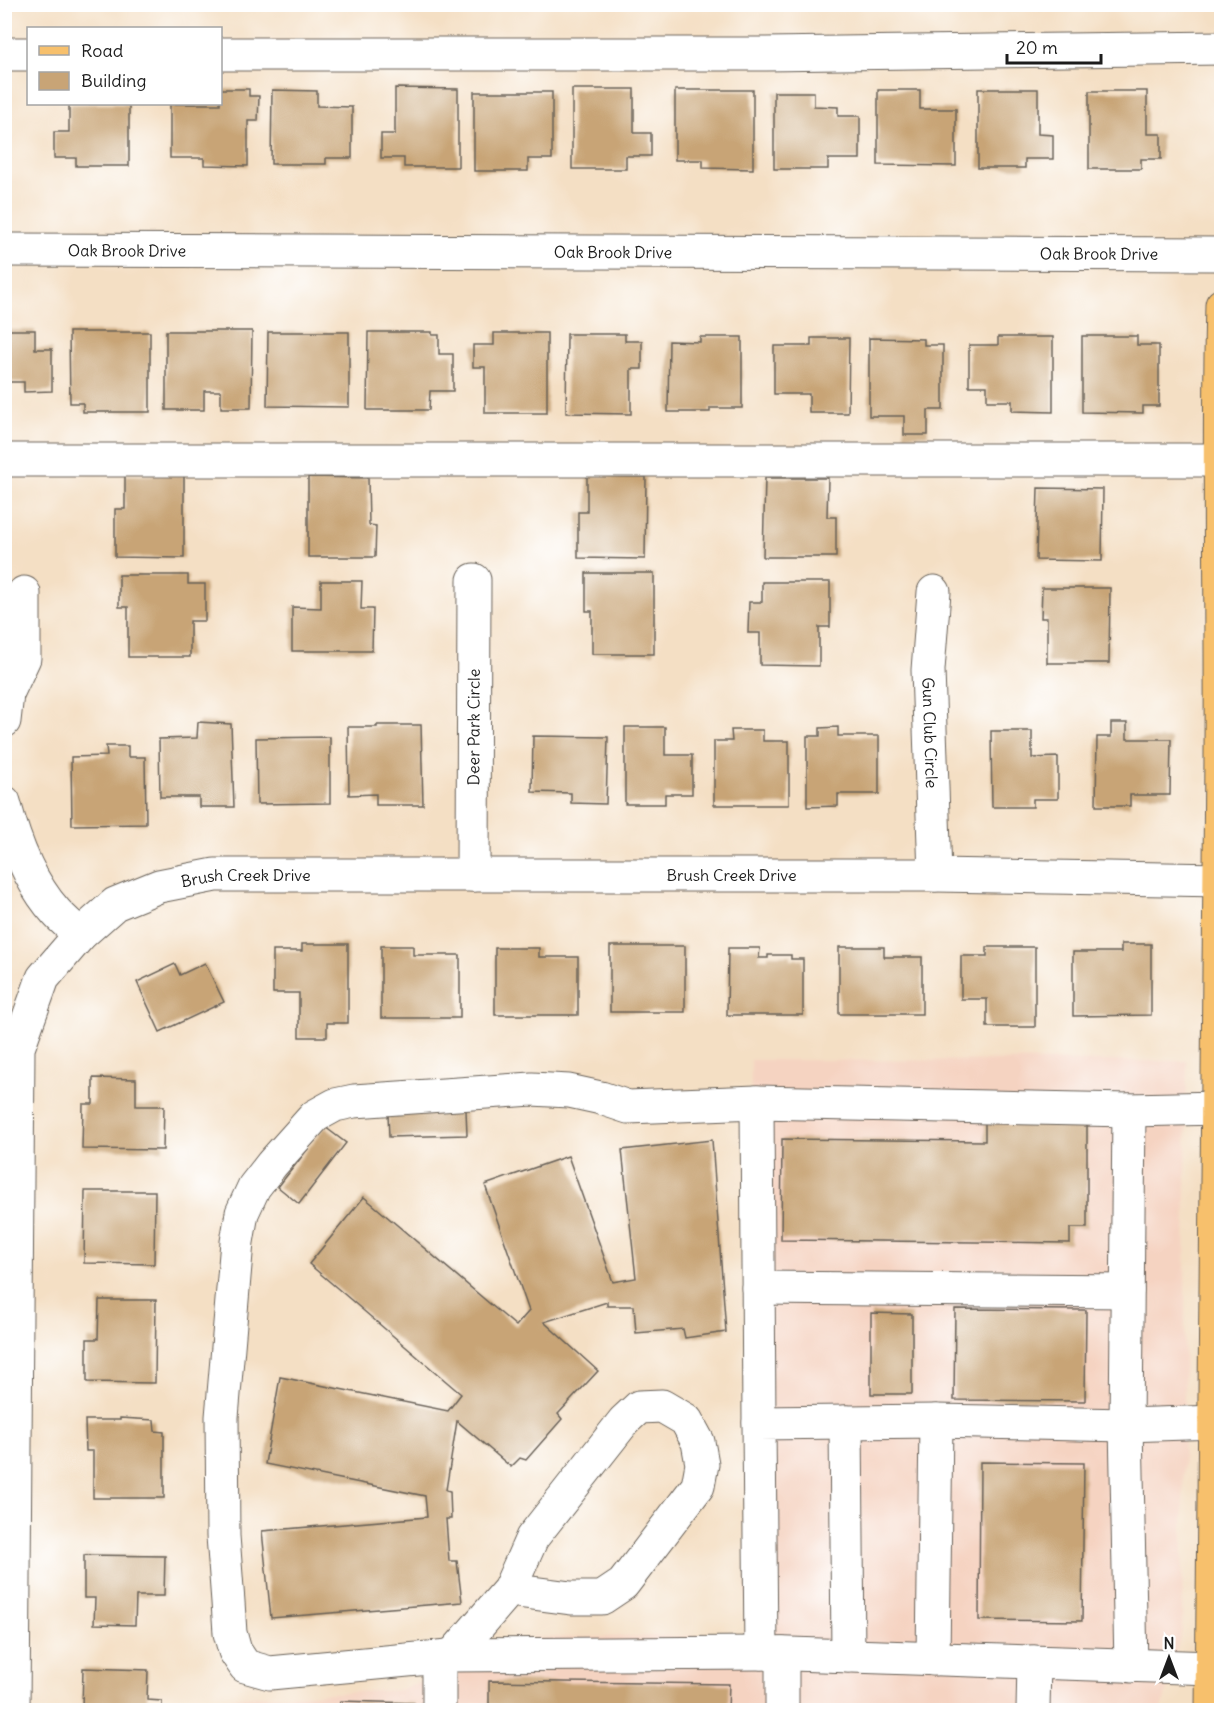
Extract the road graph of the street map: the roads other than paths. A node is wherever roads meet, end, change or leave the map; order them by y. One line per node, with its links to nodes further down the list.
1 (1221, 48): 4 (street)
2 (4, 54): 3 (street)
3 (27, 54)
4 (222, 54)
5 (4, 250): 6 (street, Oak Brook Drive)
6 (1221, 254)
7 (1221, 305): 8 (main road)
8 (1220, 388): 10 (main road)
9 (4, 460): 10 (street)
10 (1221, 460): 18 (main road)
11 (474, 580): 16 (street, Deer Park Circle)
12 (934, 592): 17 (street, Gun Club Circle)
13 (24, 593): 14 (street)
14 (4, 721)
15 (4, 802): 19 (street)
16 (473, 875): 17 (street, Brush Creek Drive); 19 (street, Brush Creek Drive)
17 (935, 875): 18 (street, Brush Creek Drive)
18 (1221, 879): 21 (main road)
19 (80, 935): 38 (street, Brush Creek Drive)
20 (757, 1102): 22 (street); 23 (street); 32 (street)
21 (1220, 1108): 22 (street); 27 (main road)
22 (1129, 1110): 24 (street)
23 (758, 1288): 24 (street); 28 (street)
24 (1127, 1290): 29 (street)
25 (936, 1421): 26 (street); 29 (street); 34 (street)
26 (846, 1422): 28 (street); 33 (street)
27 (1219, 1422): 29 (street); 37 (main road)
28 (759, 1423): 31 (street)
29 (1126, 1425): 36 (street)
30 (508, 1590): 30 (street); 32 (street)
31 (772, 1654): 32 (street); 33 (street); 40 (street)
32 (446, 1656): 39 (street)
33 (848, 1656): 34 (street)
34 (933, 1659): 35 (street)
35 (1034, 1662): 36 (street); 41 (street)
36 (1131, 1665): 37 (street)
37 (1213, 1668): 42 (main road)
38 (10, 1689)
39 (439, 1710)
40 (782, 1710)
41 (1034, 1710)
42 (1212, 1710)

